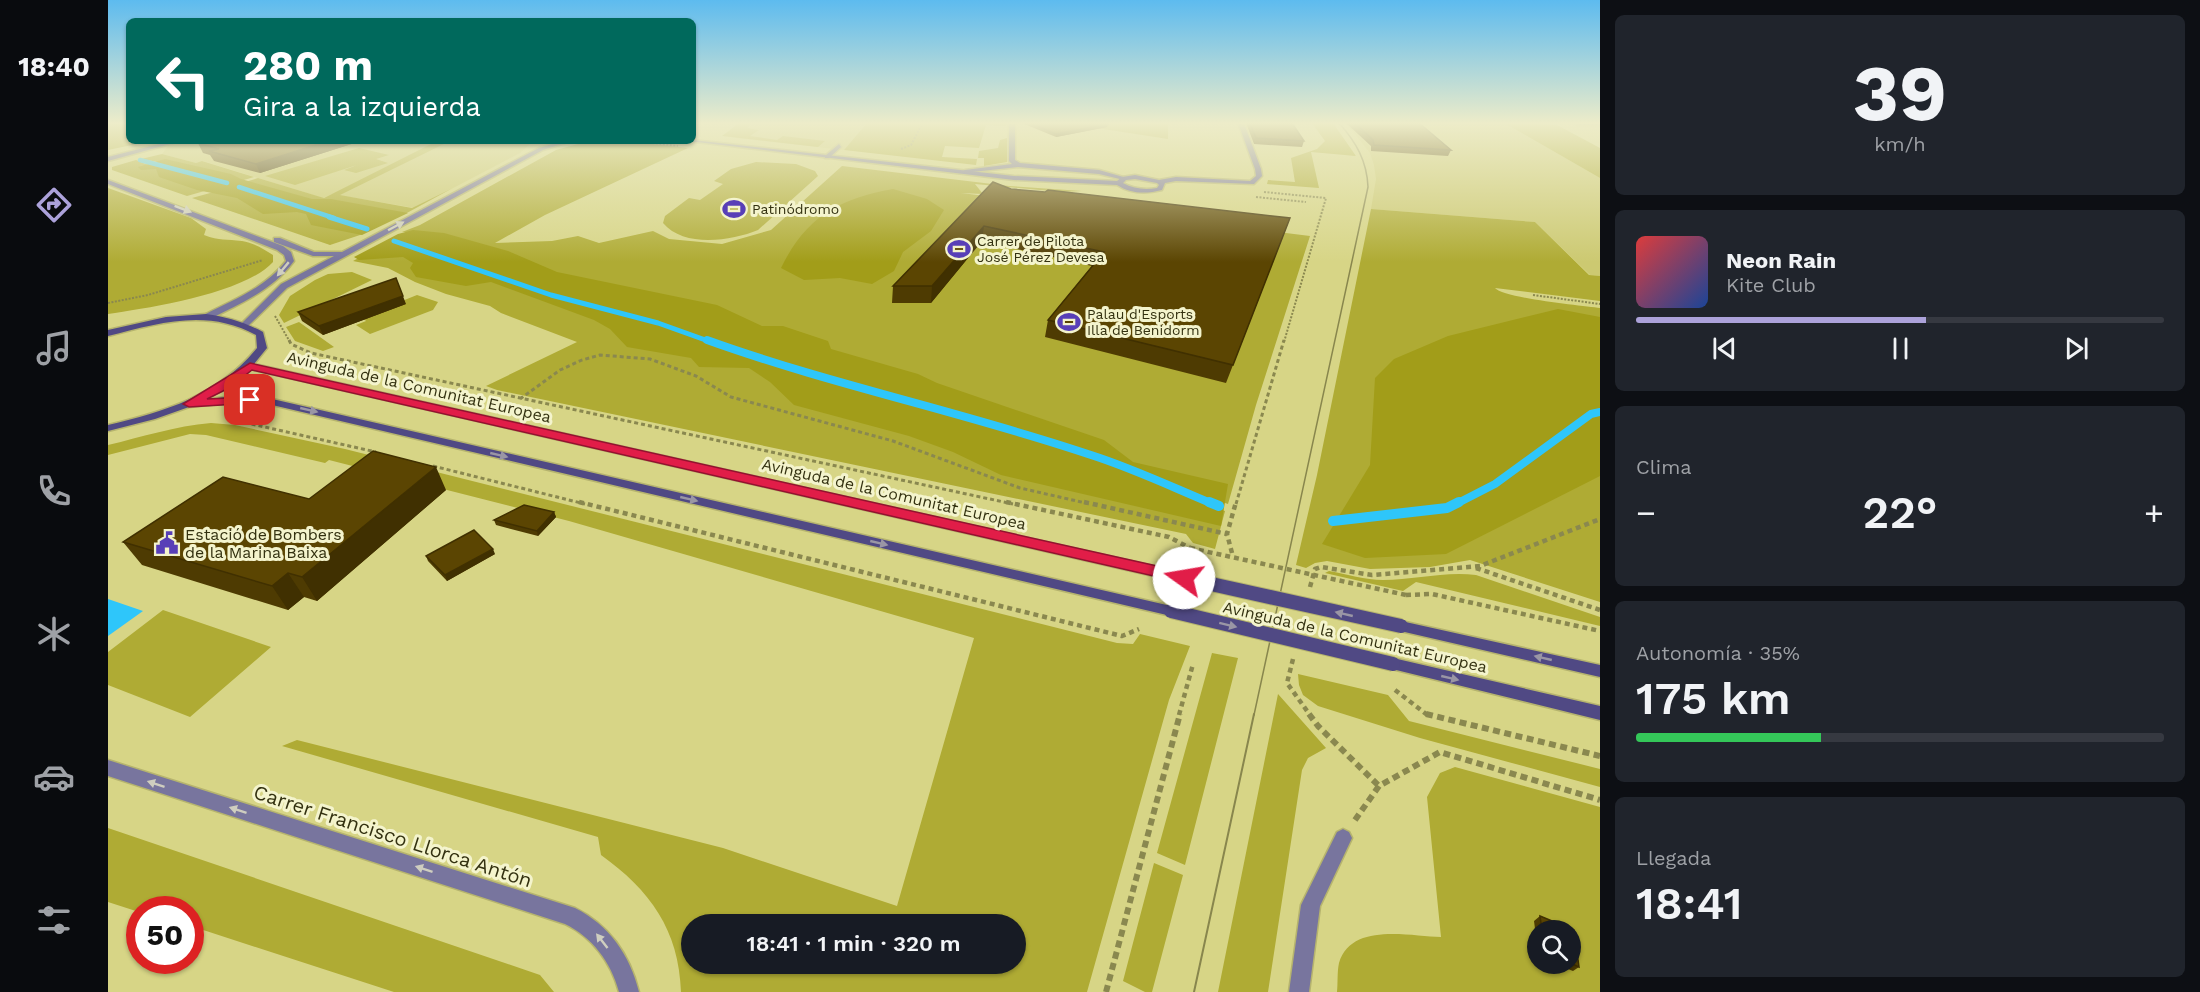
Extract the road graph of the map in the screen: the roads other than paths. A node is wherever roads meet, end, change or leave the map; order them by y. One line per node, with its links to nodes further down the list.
1 (503, 169): 11 (street, one-way to 1)
2 (942, 169): 6 (street)
3 (985, 169): 6 (street)
4 (1064, 169): 7 (street)
5 (1258, 169): 9 (street)
6 (965, 172): 7 (street)
7 (1121, 180): 9 (street); 9 (street)
8 (108, 182): 10 (street, one-way to 10)
9 (1159, 182)
10 (232, 229): 11 (street); 12 (street, one-way to 12)
11 (345, 254): 13 (street)
12 (207, 317): 13 (main road); 14 (main road)
13 (246, 323): 15 (main road)
14 (108, 333)
15 (250, 366): 16 (main road); 18 (main road, Avinguda de la Comunitat Europea, one-way to 15, bridge)
16 (189, 404): 17 (main road); 19 (main road, Avinguda de la Comunitat Europea, one-way to 19, bridge)
17 (108, 428)
18 (1600, 671)
19 (1600, 713)
20 (108, 768): 22 (street, Carrer Francisco Llorca Antón, one-way to 20)
21 (1343, 838): 23 (street)
22 (629, 992)
23 (1299, 992)

